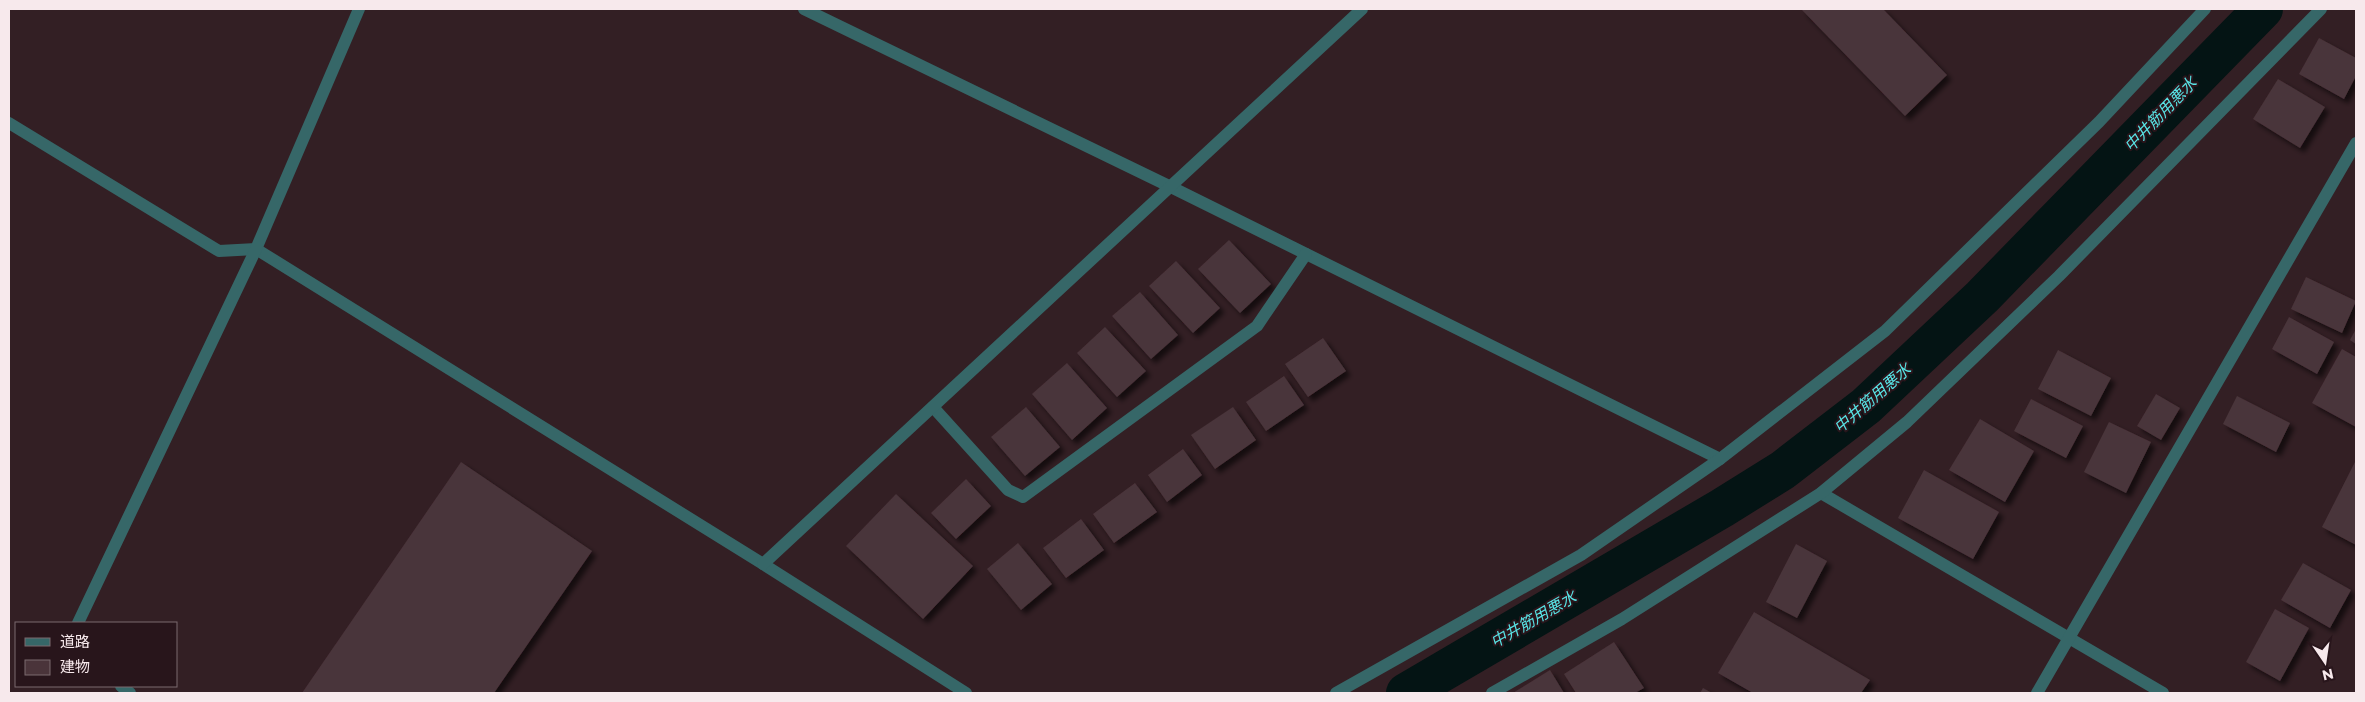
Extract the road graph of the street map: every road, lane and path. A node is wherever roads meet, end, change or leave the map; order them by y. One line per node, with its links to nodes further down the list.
1 (359, 9): 9 (street)
2 (804, 9): 8 (street)
3 (1362, 9): 8 (street)
4 (2205, 9): 12 (street)
5 (2321, 9): 13 (street)
6 (9, 123): 9 (street)
7 (2356, 143): 16 (street)
8 (1171, 187): 10 (street); 11 (street)
9 (256, 249): 14 (street); 15 (street)
10 (1306, 254): 11 (street); 12 (street)
11 (933, 407): 14 (street)
12 (1720, 459): 18 (street)
13 (1821, 493): 16 (street); 19 (street)
14 (763, 564): 17 (street)
15 (78, 622)
16 (2069, 638): 20 (street); 21 (street)
17 (966, 693)
18 (1336, 693)
19 (1492, 693)
20 (2037, 693)
21 (2163, 693)

